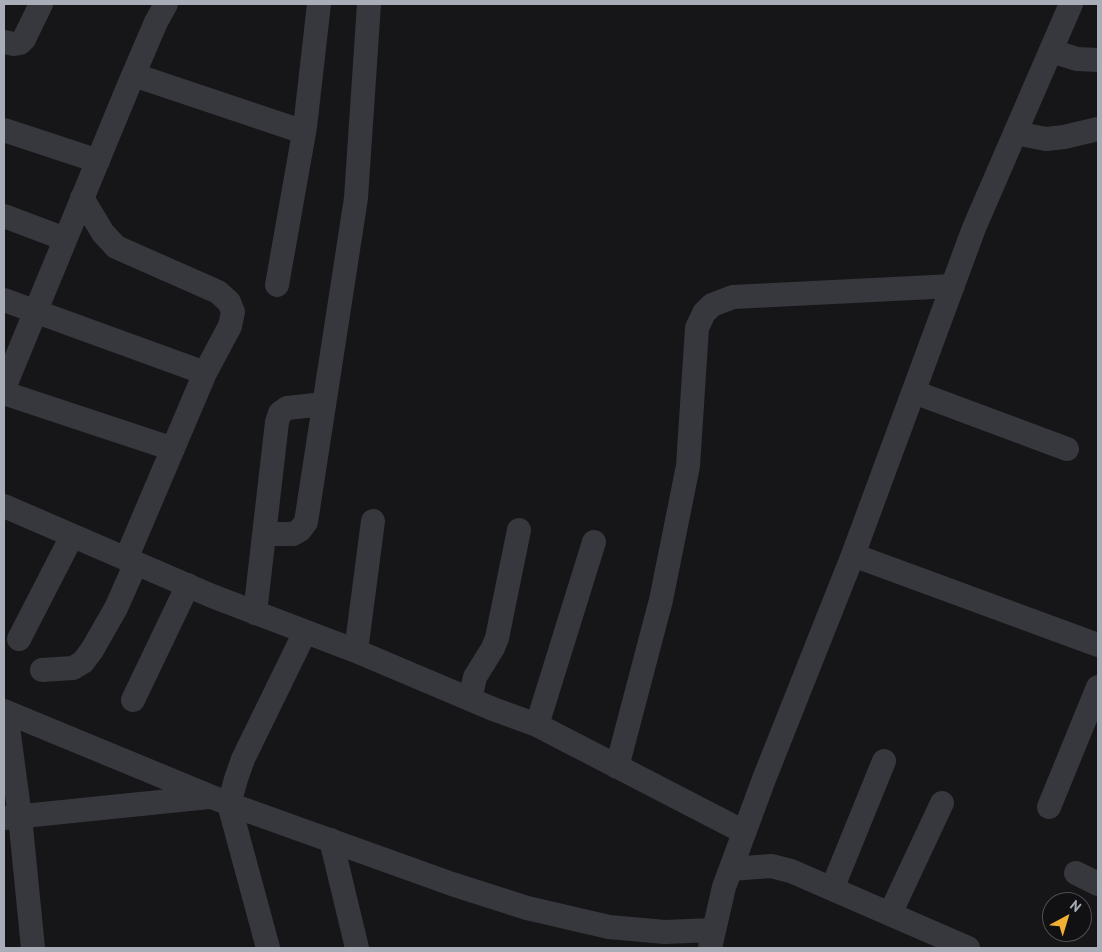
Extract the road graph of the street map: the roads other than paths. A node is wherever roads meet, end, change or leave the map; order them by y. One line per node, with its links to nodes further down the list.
1 (41, 4): 6 (street)
2 (166, 4): 9 (street)
3 (319, 4): 12 (street)
4 (368, 4): 26 (street)
5 (1071, 4): 7 (street)
6 (4, 42)
7 (1051, 51): 8 (street); 13 (street)
8 (1098, 60)
9 (134, 75): 12 (street); 14 (street)
10 (1098, 129): 13 (street)
11 (4, 130): 14 (street)
12 (304, 132): 18 (street)
13 (1015, 133): 19 (street)
14 (98, 161): 15 (street)
15 (82, 198): 17 (street); 22 (street)
16 (4, 216): 17 (street)
17 (65, 239): 21 (street)
18 (277, 285)
19 (953, 286): 24 (street); 50 (street)
20 (4, 300): 21 (street)
21 (35, 312): 22 (street); 23 (street)
22 (204, 373): 28 (street)
23 (4, 388)
24 (914, 392): 27 (street); 35 (street)
25 (4, 393): 28 (street)
26 (324, 404): 32 (street); 32 (street)
27 (1067, 448)
28 (173, 449): 36 (street)
29 (4, 506): 33 (street)
30 (374, 521): 42 (street)
31 (519, 530): 45 (street)
32 (265, 534): 38 (street)
33 (72, 536): 36 (street); 40 (street)
34 (594, 542): 48 (street)
35 (853, 554): 41 (street); 55 (street)
36 (131, 561): 37 (street); 43 (street)
37 (188, 585): 38 (street); 46 (street)
38 (255, 613): 39 (street)
39 (304, 632): 42 (street); 51 (street)
40 (19, 639)
41 (1098, 645)
42 (356, 652): 45 (street)
43 (42, 670)
44 (1098, 687): 53 (street)
45 (470, 699): 48 (street)
46 (133, 700)
47 (5, 711): 51 (street); 54 (street)
48 (537, 725): 50 (street)
49 (884, 761): 60 (street)
50 (617, 767): 55 (street)
51 (220, 800): 54 (street); 56 (street); 63 (street)
52 (942, 803): 61 (street)
53 (1049, 807)
54 (12, 817): 64 (street)
55 (744, 832): 57 (street)
56 (331, 840): 62 (street); 65 (street)
57 (731, 868): 60 (street); 62 (street)
58 (1076, 873): 59 (street)
59 (1098, 884)
60 (832, 889): 61 (street)
61 (890, 914): 66 (street)
62 (712, 939)
63 (265, 947)
64 (32, 948)
65 (357, 948)
66 (968, 948)

